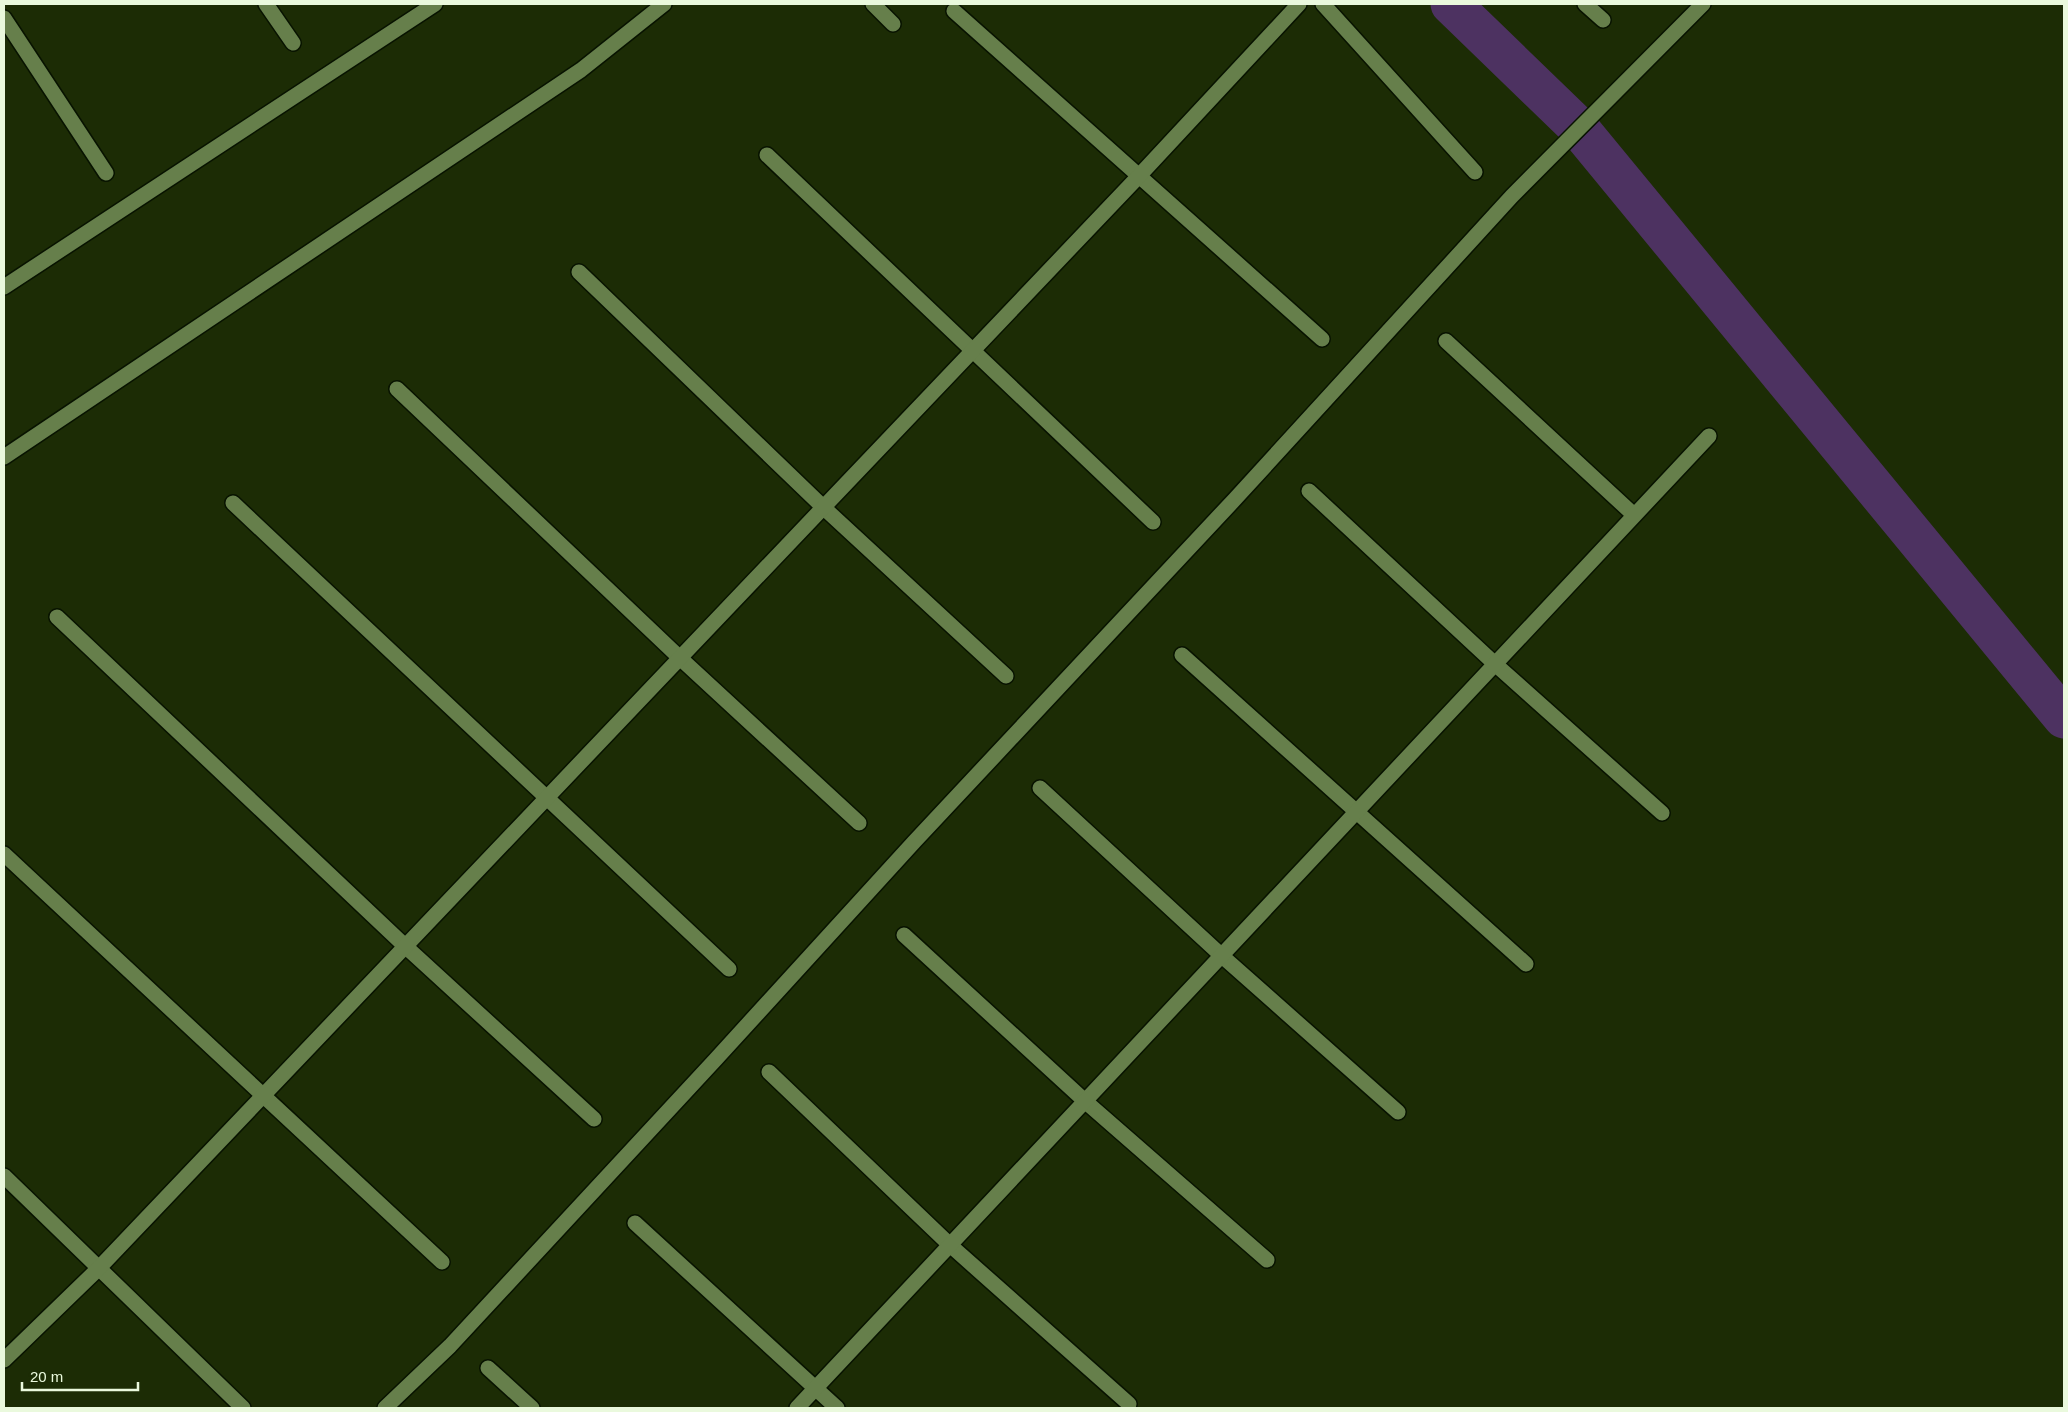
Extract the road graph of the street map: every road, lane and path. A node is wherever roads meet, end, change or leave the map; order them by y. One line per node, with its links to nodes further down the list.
1 (266, 4): 13 (street)
2 (435, 4): 19 (street)
3 (664, 4): 25 (street)
4 (873, 4): 12 (street)
5 (1299, 4): 17 (street)
6 (1323, 4): 16 (street)
7 (1585, 4): 11 (street)
8 (1703, 4): 63 (street)
9 (954, 11): 17 (street)
10 (4, 18): 15 (street)
11 (1603, 20)
12 (893, 24)
13 (293, 43)
14 (767, 155): 22 (street)
15 (106, 172)
16 (1475, 172)
17 (1138, 177): 20 (street); 22 (street)
18 (579, 272): 28 (street)
19 (4, 287)
20 (1322, 339)
21 (1446, 341): 29 (street)
22 (971, 352): 28 (street); 30 (street)
23 (398, 389): 33 (street)
24 (1709, 436): 29 (street)
25 (4, 456)
26 (1309, 491): 34 (street)
27 (233, 503): 37 (street)
28 (823, 507): 33 (street); 35 (street)
29 (1634, 515): 34 (street)
30 (1152, 522)
31 (57, 617): 43 (street)
32 (1182, 656): 38 (street)
33 (680, 658): 37 (street); 40 (street)
34 (1495, 664): 38 (street); 39 (street)
35 (1006, 676)
36 (1040, 788): 44 (street)
37 (546, 798): 43 (street); 46 (street)
38 (1357, 811): 44 (street); 45 (street)
39 (1662, 813)
40 (860, 823)
41 (4, 854): 48 (street)
42 (904, 935): 49 (street)
43 (405, 946): 48 (street); 51 (street)
44 (1222, 956): 49 (street); 50 (street)
45 (1526, 964)
46 (729, 969)
47 (769, 1072): 54 (street)
48 (262, 1096): 56 (street); 57 (street)
49 (1086, 1102): 54 (street); 55 (street)
50 (1398, 1112)
51 (594, 1119)
52 (4, 1176): 57 (street)
53 (635, 1223): 60 (street)
54 (950, 1245): 60 (street); 61 (street)
55 (1267, 1260)
56 (442, 1262)
57 (99, 1268): 58 (street); 62 (street)
58 (4, 1360)
59 (488, 1368): 64 (street)
60 (816, 1389): 65 (street); 66 (street)
61 (1129, 1404)
62 (243, 1408)
63 (385, 1408)
64 (532, 1408)
65 (797, 1408)
66 (837, 1408)

